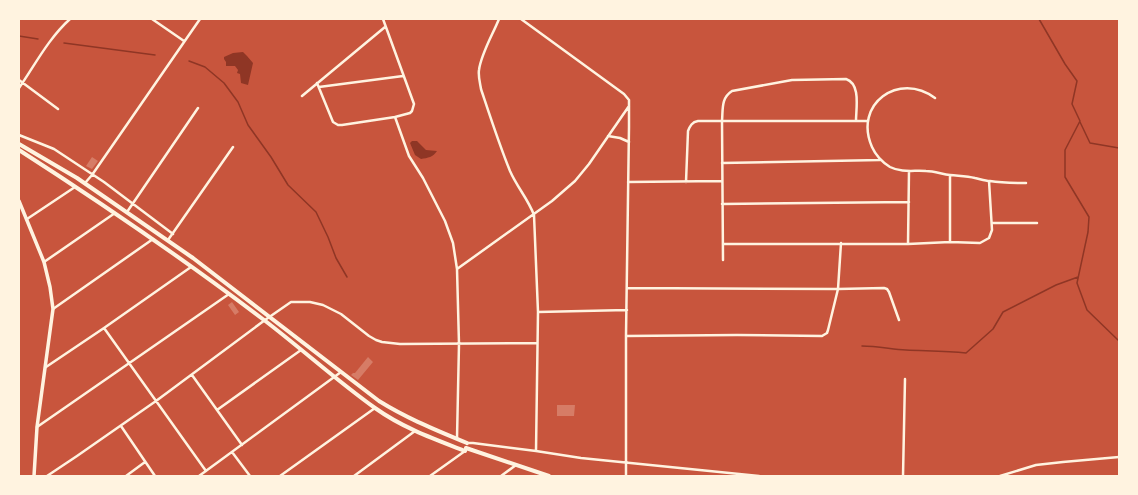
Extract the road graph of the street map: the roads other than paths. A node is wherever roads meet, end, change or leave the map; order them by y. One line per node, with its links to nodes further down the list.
1 (70, 19): 11 (street)
2 (152, 19): 8 (street)
3 (200, 19): 8 (street)
4 (383, 19): 7 (street)
5 (499, 19): 48 (street)
6 (521, 19): 17 (street)
7 (385, 27): 9 (street); 12 (street)
8 (184, 41): 33 (street)
9 (404, 76): 13 (street); 20 (street)
10 (19, 80): 11 (street)
11 (23, 83): 14 (street); 19 (street)
12 (317, 83): 13 (street); 15 (street)
13 (319, 87): 20 (street)
14 (19, 88)
15 (302, 96)
16 (935, 98): 23 (street)
17 (629, 106): 25 (street); 26 (street)
18 (198, 108): 44 (street)
19 (58, 109)
20 (395, 117): 62 (street)
21 (722, 121): 22 (street); 22 (street); 31 (street); 38 (street)
22 (856, 121): 23 (street)
23 (867, 121): 30 (street)
24 (19, 134): 33 (street)
25 (608, 136): 26 (street); 48 (street)
26 (629, 142): 37 (street)
27 (19, 144): 39 (main road)
28 (233, 147): 52 (street)
29 (19, 150): 41 (main road)
30 (880, 160): 31 (street); 32 (street)
31 (722, 163): 35 (street)
32 (909, 171): 34 (street); 43 (street)
33 (92, 174): 39 (street); 44 (street)
34 (950, 175): 36 (street); 55 (street)
35 (722, 181): 38 (street); 45 (street)
36 (989, 181): 40 (street); 50 (street)
37 (628, 182): 38 (street); 63 (street)
38 (686, 182)
39 (85, 183): 47 (main road)
40 (1026, 183)
41 (75, 186): 46 (main road); 49 (street)
42 (19, 201): 49 (street)
43 (909, 202): 45 (street); 58 (street)
44 (133, 204): 47 (street); 52 (street)
45 (722, 204): 57 (street)
46 (115, 212): 53 (main road); 60 (street)
47 (127, 212): 54 (main road)
48 (534, 215): 62 (street); 68 (street)
49 (27, 219): 60 (street)
50 (992, 223): 51 (street); 55 (street)
51 (1037, 223)
52 (173, 234): 54 (street)
53 (153, 238): 61 (main road); 66 (street)
54 (168, 240): 69 (main road)
55 (950, 242): 58 (street)
56 (841, 243): 57 (street); 58 (street); 64 (street)
57 (723, 244): 59 (street)
58 (908, 244)
59 (723, 260)
60 (44, 262): 66 (street)
61 (192, 266): 65 (main road); 72 (street)
62 (457, 269): 75 (street)
63 (627, 288): 64 (street); 67 (street)
64 (838, 289): 71 (street); 73 (street)
65 (229, 294): 70 (main road); 77 (street)
66 (53, 309): 78 (street)
67 (627, 310): 68 (street); 73 (street)
68 (538, 312): 74 (street)
69 (270, 316): 70 (street); 75 (street); 79 (main road)
70 (265, 320): 76 (main road); 80 (street)
71 (899, 320)
72 (104, 328): 77 (street); 78 (street)
73 (626, 336): 97 (street)
74 (537, 343): 75 (street); 93 (street)
75 (460, 344): 89 (street)
76 (301, 350): 81 (main road); 85 (street)
77 (130, 364): 83 (street); 87 (street)
78 (46, 367): 87 (street)
79 (341, 372): 81 (street); 89 (main road)
80 (192, 375): 83 (street); 85 (street)
81 (335, 378): 84 (main road); 91 (street)
82 (905, 379): 113 (street)
83 (156, 402): 86 (street); 99 (street)
84 (375, 408): 88 (main road); 106 (street)
85 (217, 410): 91 (street)
86 (121, 426): 96 (street); 101 (street)
87 (37, 427): 100 (street)
88 (415, 431): 92 (main road); 107 (street)
89 (457, 438): 90 (main road)
90 (467, 443): 92 (street); 93 (street)
91 (242, 445): 94 (street)
92 (465, 450): 98 (main road); 108 (street)
93 (536, 451): 97 (street)
94 (232, 452): 99 (street); 105 (street)
95 (1119, 457): 114 (street)
96 (145, 462): 102 (street); 103 (street)
97 (627, 462): 111 (street); 112 (street)
98 (516, 465): 109 (street); 110 (main road)
99 (206, 471): 104 (street)
100 (34, 476)
101 (47, 476)
102 (126, 476)
103 (155, 476)
104 (199, 476)
105 (250, 476)
106 (280, 476)
107 (354, 476)
108 (430, 476)
109 (501, 476)
110 (549, 476)
111 (626, 476)
112 (759, 476)
113 (903, 476)
114 (1000, 476)

